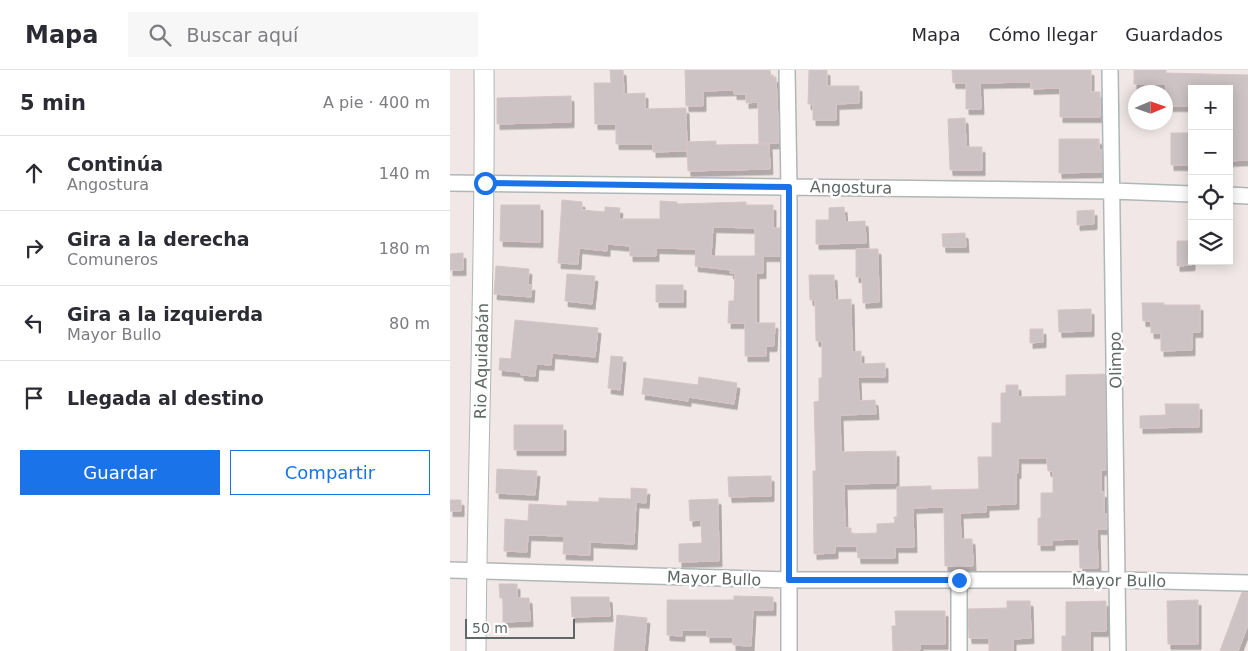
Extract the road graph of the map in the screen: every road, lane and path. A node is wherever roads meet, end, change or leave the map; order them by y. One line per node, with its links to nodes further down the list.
1 (484, 70): 5 (street, Rio Aquidabán)
2 (787, 70): 6 (street)
3 (1110, 70): 7 (street, Olimpo)
4 (450, 183): 5 (street, Angostura)
5 (485, 183): 6 (street, Angostura); 12 (street, Rio Aquidabán)
6 (789, 187): 7 (street, Angostura); 13 (street)
7 (1113, 191): 8 (street, Angostura); 15 (street, Olimpo)
8 (1188, 194)
9 (1233, 195): 10 (street)
10 (1248, 196)
11 (450, 570): 12 (street, Mayor Bullo)
12 (477, 571): 13 (street, Mayor Bullo); 17 (street, Rio Aquidabán)
13 (789, 580): 14 (street, Mayor Bullo); 18 (street)
14 (959, 580): 15 (street, Mayor Bullo); 19 (street)
15 (1118, 580): 16 (street, Mayor Bullo); 20 (street, Olimpo)
16 (1248, 583)
17 (476, 651)
18 (789, 651)
19 (959, 651)
20 (1118, 651)

